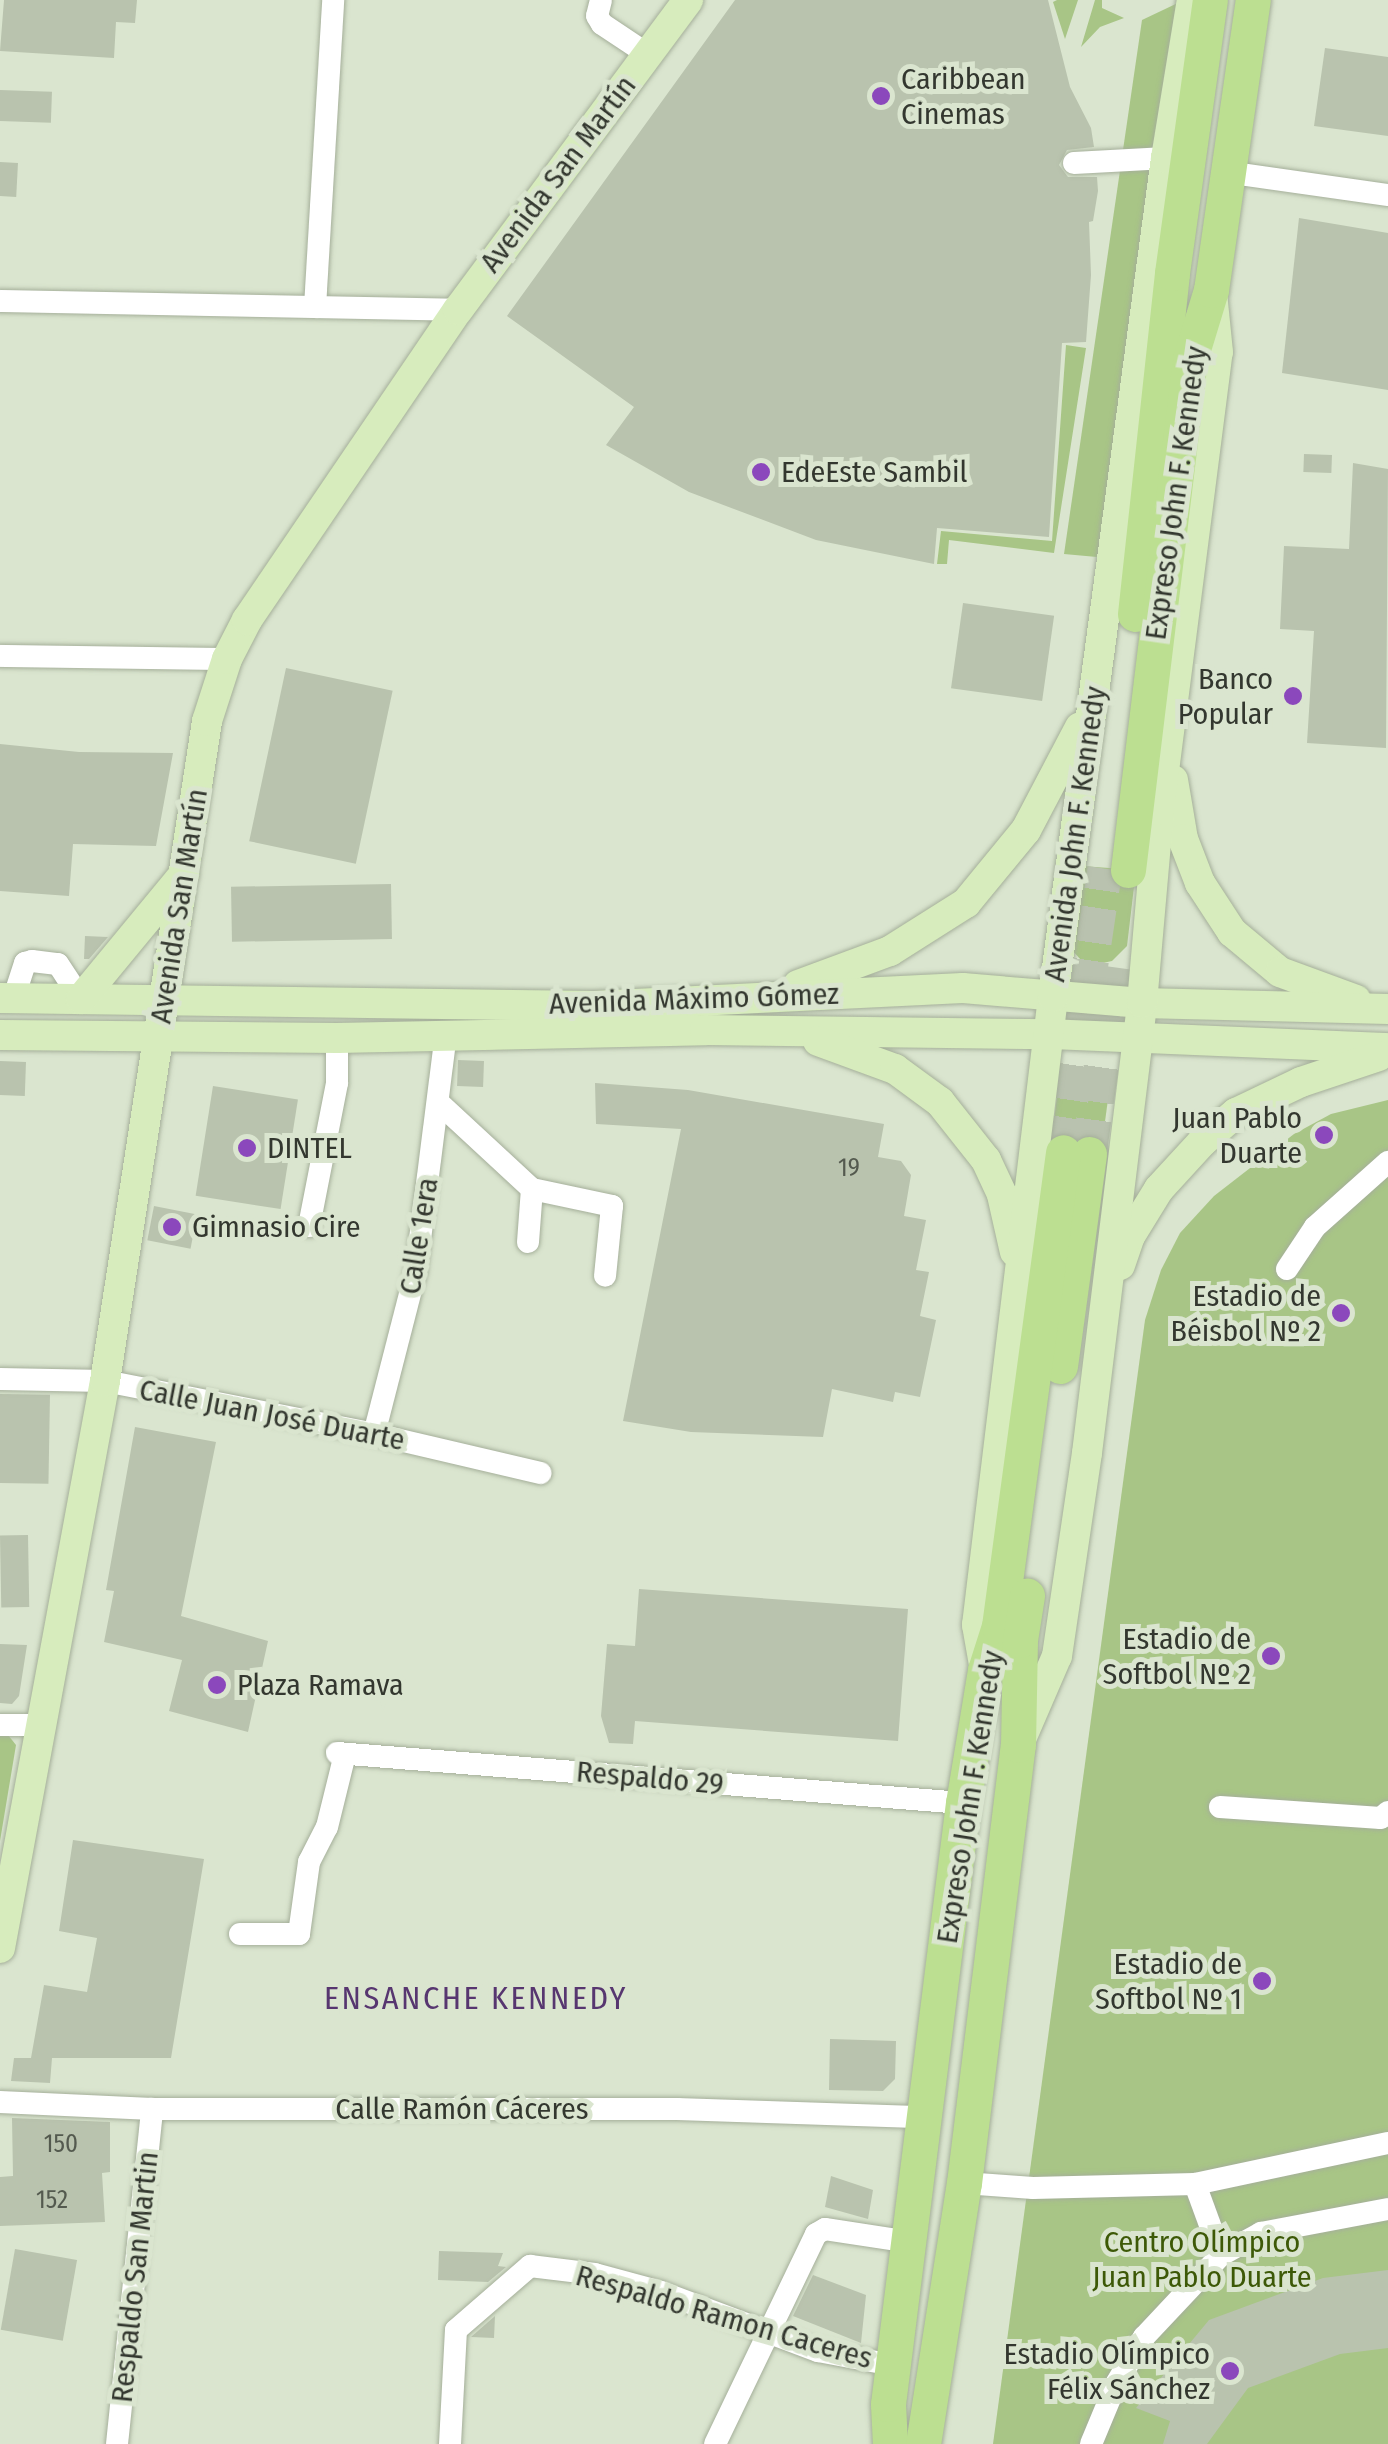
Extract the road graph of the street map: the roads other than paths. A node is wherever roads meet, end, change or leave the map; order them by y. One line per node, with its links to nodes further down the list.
1 (332, 0): 14 (street)
2 (601, 0): 7 (street)
3 (1192, 0): 8 (main road, Avenida John F. Kennedy)
4 (1210, 0): 12 (highway, Expreso John F. Kennedy)
5 (1253, 0): 10 (highway, Expreso John F. Kennedy)
6 (685, 1): 7 (main road, Avenida San Martín)
7 (647, 54): 15 (main road, Avenida San Martín)
8 (1166, 158): 9 (street); 18 (main road, Avenida John F. Kennedy)
9 (1074, 163)
10 (1226, 172): 11 (street); 12 (highway, Expreso John F. Kennedy)
11 (1388, 194)
12 (1212, 290): 19 (main road)
13 (0, 302): 14 (street)
14 (315, 307): 15 (street)
15 (458, 310): 17 (main road, Avenida San Martín)
16 (0, 656): 17 (street)
17 (227, 659): 20 (main road, Avenida San Martín)
18 (1095, 686): 22 (main road, Avenida John F. Kennedy); 23 (main road)
19 (1174, 696): 26 (main road); 27 (main road)
20 (184, 874): 24 (main road); 25 (main road, Avenida San Martín)
21 (7, 997): 24 (main road, Avenida Máximo Gómez)
22 (1053, 997): 23 (main road, Avenida Máximo Gómez); 26 (main road, Avenida Máximo Gómez); 29 (main road, Avenida John F. Kennedy)
23 (757, 998): 25 (main road, Avenida Máximo Gómez)
24 (82, 999): 25 (main road, Avenida Máximo Gómez)
25 (166, 1001): 31 (main road, Avenida San Martín)
26 (1142, 1002): 27 (main road, Avenida Máximo Gómez); 34 (main road)
27 (1388, 1008)
28 (771, 1032): 29 (main road, Avenida Máximo Gómez); 32 (main road, Avenida Máximo Gómez); 44 (main road)
29 (1049, 1034): 34 (main road, Avenida Máximo Gómez); 44 (main road, Avenida John F. Kennedy)
30 (0, 1035): 31 (main road, Avenida Máximo Gómez)
31 (160, 1035): 33 (main road, Avenida Máximo Gómez); 46 (main road, Avenida San Martín)
32 (446, 1035): 33 (main road, Avenida Máximo Gómez); 36 (street, Calle 1era)
33 (337, 1038): 39 (street)
34 (1137, 1041): 35 (main road, Avenida Máximo Gómez); 43 (main road)
35 (1388, 1050): 43 (main road)
36 (439, 1103): 38 (street); 47 (street, Calle 1era)
37 (1388, 1162): 41 (street)
38 (532, 1189): 40 (street); 42 (street)
39 (309, 1226)
40 (528, 1242)
41 (1287, 1269)
42 (605, 1276)
43 (1104, 1305): 52 (main road)
44 (1016, 1314): 49 (main road, Avenida John F. Kennedy)
45 (0, 1379): 46 (street, Calle Juan José Duarte)
46 (104, 1381): 47 (street, Calle Juan José Duarte); 51 (main road, Avenida San Martín)
47 (374, 1434): 48 (street, Calle Juan José Duarte)
48 (540, 1472)
49 (985, 1670): 52 (highway, Expreso John F. Kennedy); 53 (highway, Expreso John F. Kennedy)
50 (0, 1725): 51 (street)
51 (44, 1725): 57 (main road, Avenida San Martín)
52 (1018, 1746): 62 (highway, Expreso John F. Kennedy)
53 (963, 1803): 56 (street, Respaldo 29); 60 (highway, Expreso John F. Kennedy)
54 (1220, 1807): 55 (street)
55 (1388, 1812)
56 (240, 1934)
57 (0, 1948)
58 (0, 2102): 59 (street, Calle Ramón Cáceres)
59 (152, 2109): 60 (street, Calle Ramón Cáceres); 71 (street, Respaldo San Martin)
60 (924, 2117): 65 (highway, Expreso John F. Kennedy)
61 (1388, 2142): 63 (street)
62 (964, 2184): 63 (street); 69 (highway, Expreso John F. Kennedy)
63 (1195, 2184): 66 (street)
64 (1388, 2209): 66 (street)
65 (911, 2242): 67 (street); 68 (highway, Expreso John F. Kennedy)
66 (1220, 2256): 78 (street)
67 (768, 2334): 68 (street, Respaldo Ramon Caceres); 72 (street, Respaldo Ramon Caceres); 73 (street)
68 (894, 2365): 70 (highway, Expreso John F. Kennedy)
69 (934, 2398): 76 (highway, Expreso John F. Kennedy); 77 (main road)
70 (888, 2404): 74 (main road); 75 (highway, Expreso John F. Kennedy)
71 (117, 2444)
72 (450, 2444)
73 (715, 2444)
74 (873, 2444)
75 (890, 2444)
76 (924, 2444)
77 (938, 2444)
78 (1090, 2444)

